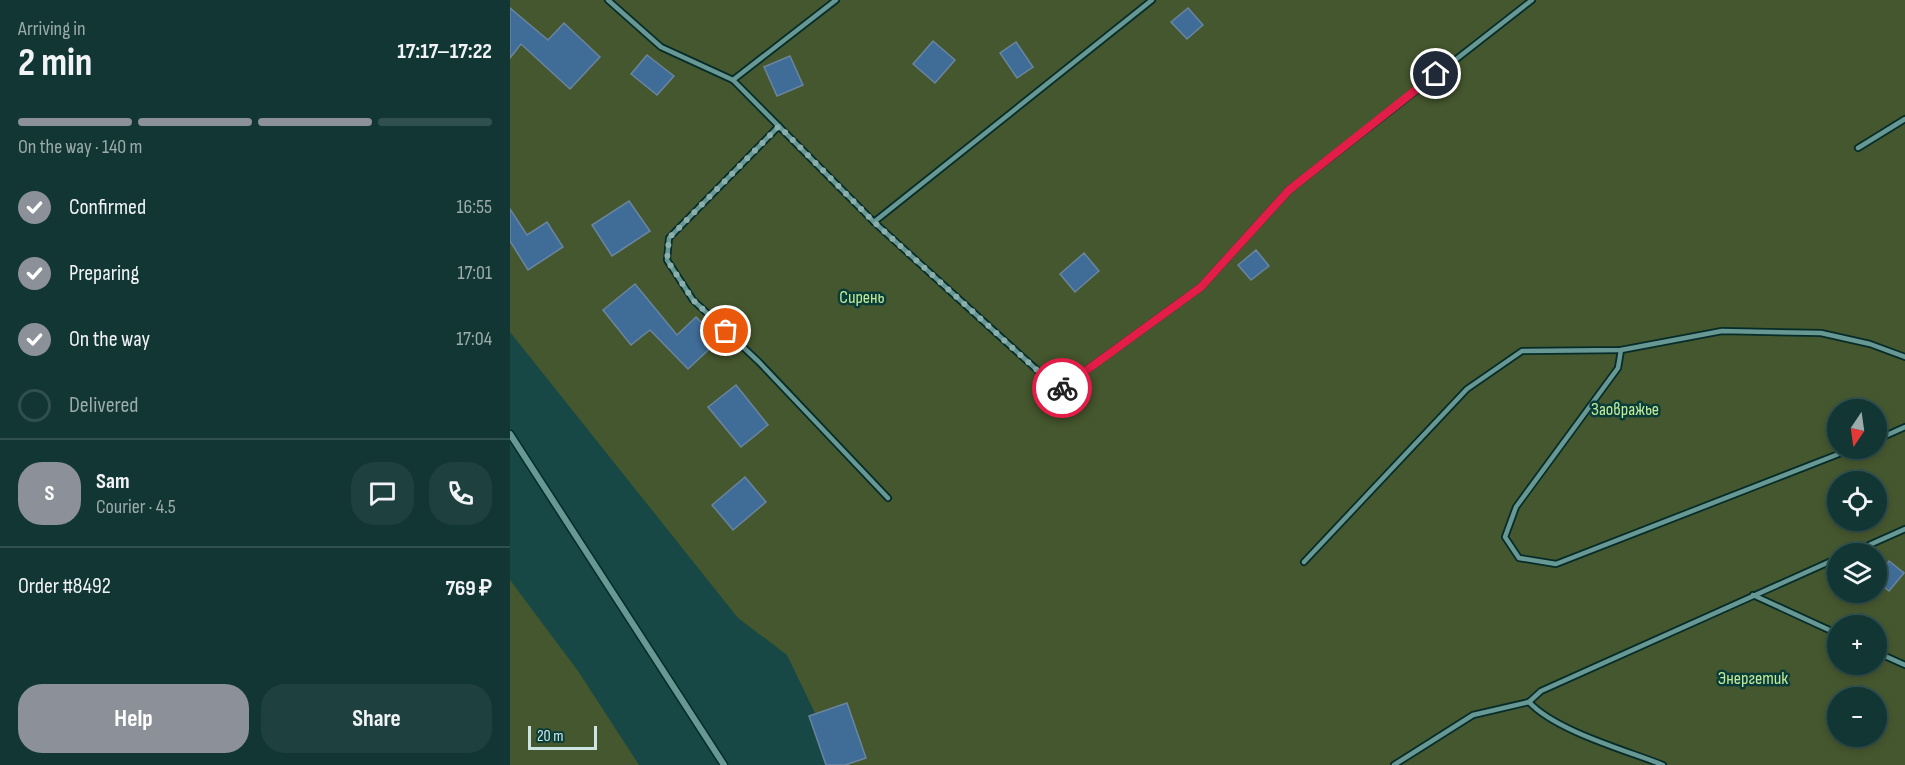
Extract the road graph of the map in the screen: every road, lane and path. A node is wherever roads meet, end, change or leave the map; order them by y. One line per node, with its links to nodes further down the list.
1 (608, 0): 5 (lane)
2 (836, 0): 5 (lane)
3 (1152, 0): 9 (lane)
4 (1532, 0): 9 (lane)
5 (733, 80): 7 (lane)
6 (1905, 119): 8 (lane)
7 (779, 126): 9 (lane); 16 (lane)
8 (1858, 148)
9 (874, 222)
10 (1621, 350): 11 (lane); 15 (lane); 19 (lane)
11 (1905, 357)
12 (1905, 427): 14 (lane)
13 (510, 434): 26 (street)
14 (1887, 435)
15 (1827, 459)
16 (888, 498)
17 (1905, 529): 18 (lane)
18 (1874, 543)
19 (1304, 561)
20 (1827, 563): 21 (lane)
21 (1753, 596): 22 (lane); 25 (lane)
22 (1827, 629)
23 (1887, 657): 24 (lane)
24 (1905, 665)
25 (1529, 702): 27 (lane); 28 (lane)
26 (724, 765)
27 (1394, 765)
28 (1663, 765)

